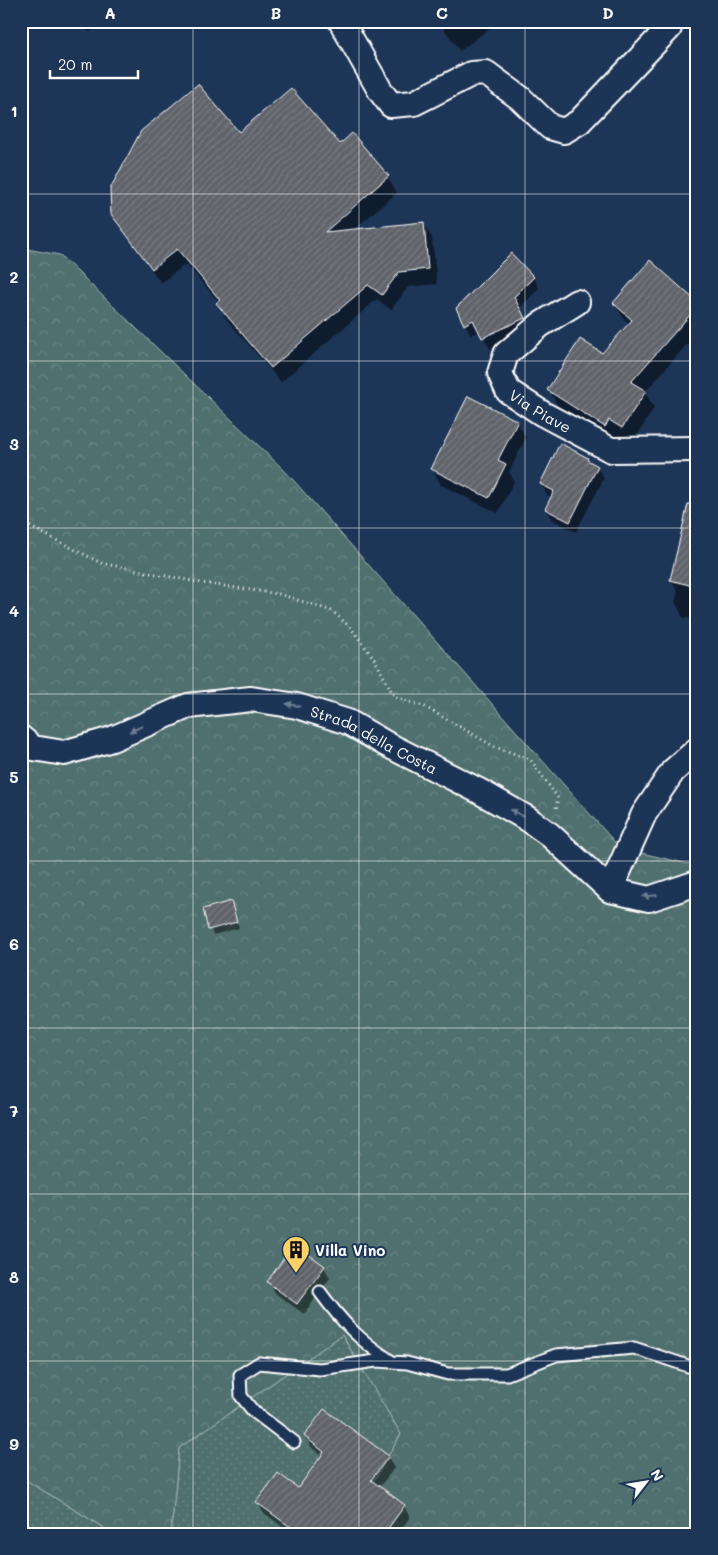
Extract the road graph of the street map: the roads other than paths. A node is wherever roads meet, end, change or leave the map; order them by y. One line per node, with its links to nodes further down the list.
1 (341, 21): 2 (street)
2 (669, 28)
3 (577, 302): 4 (street, Via Piave)
4 (697, 450)
5 (21, 738): 8 (street, Strada della Costa, one-way to 5)
6 (697, 750): 8 (street)
7 (697, 883): 8 (street, Strada della Costa, one-way to 8)
8 (610, 890)
9 (320, 1292): 10 (lane)
10 (392, 1362): 11 (lane); 12 (lane)
11 (697, 1369)
12 (294, 1442)

